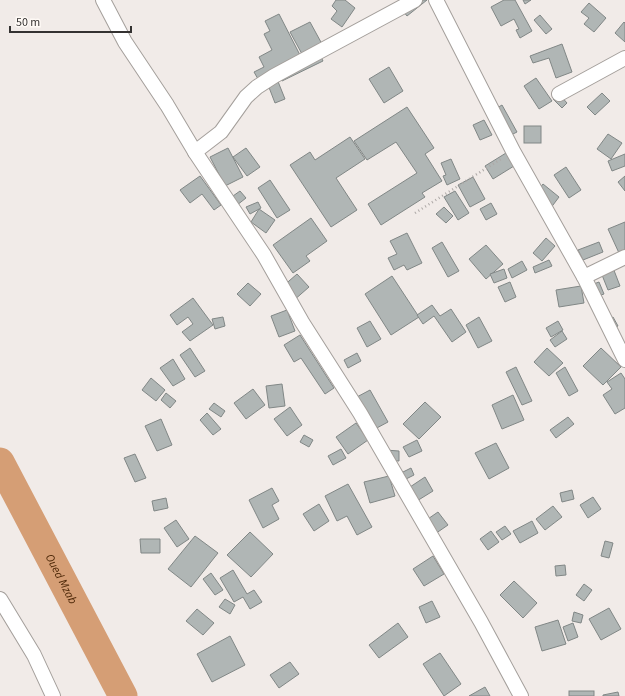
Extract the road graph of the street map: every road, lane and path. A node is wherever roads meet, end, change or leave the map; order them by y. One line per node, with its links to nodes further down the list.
1 (103, 0): 7 (street)
2 (415, 0): 7 (street)
3 (436, 0): 6 (street)
4 (625, 58): 5 (street)
5 (559, 94)
6 (513, 151): 8 (path); 10 (street)
7 (195, 152): 14 (street)
8 (415, 213)
9 (625, 257): 10 (street)
10 (584, 277): 11 (street)
11 (625, 360)
12 (0, 599): 13 (street)
13 (53, 696)
14 (521, 696)

